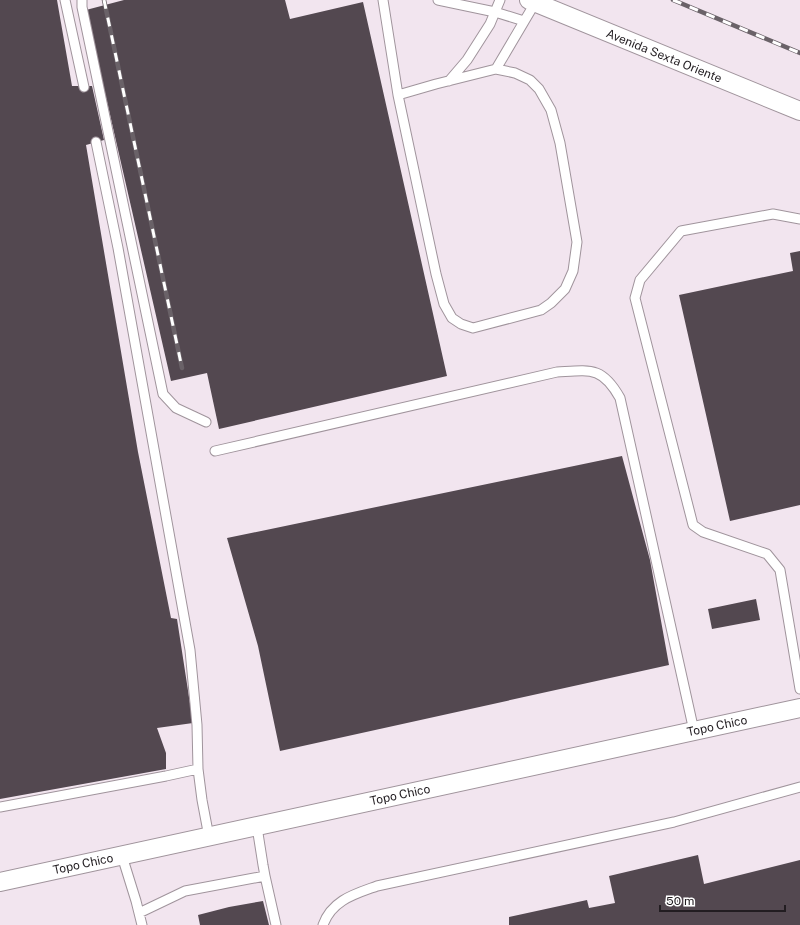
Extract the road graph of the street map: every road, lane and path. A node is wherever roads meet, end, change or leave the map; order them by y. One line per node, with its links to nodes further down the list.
1 (65, 0): 11 (lane)
2 (82, 0): 16 (lane)
3 (383, 0): 12 (lane)
4 (438, 0): 7 (lane)
5 (500, 0): 7 (lane)
6 (532, 1): 8 (lane); 13 (street, Avenida Sexta Oriente)
7 (495, 12): 8 (lane); 10 (lane)
8 (524, 21): 9 (lane)
9 (496, 69): 10 (lane); 12 (lane)
10 (449, 82): 12 (lane)
11 (84, 87)
12 (398, 95)
13 (800, 111)
14 (96, 142): 21 (lane)
15 (800, 219): 18 (lane)
16 (206, 422)
17 (215, 451): 20 (lane)
18 (800, 689)
19 (800, 708): 20 (street, Topo Chico)
20 (694, 731): 24 (street, Topo Chico)
21 (198, 769): 23 (lane); 25 (lane)
22 (800, 787): 32 (lane)
23 (0, 807)
24 (257, 826): 25 (street, Topo Chico); 27 (lane)
25 (209, 837): 26 (street, Topo Chico)
26 (122, 856): 28 (street, Topo Chico); 29 (lane)
27 (265, 876): 29 (lane); 31 (lane)
28 (0, 882)
29 (139, 913): 30 (lane)
30 (142, 925)
31 (276, 925)
32 (323, 925)

